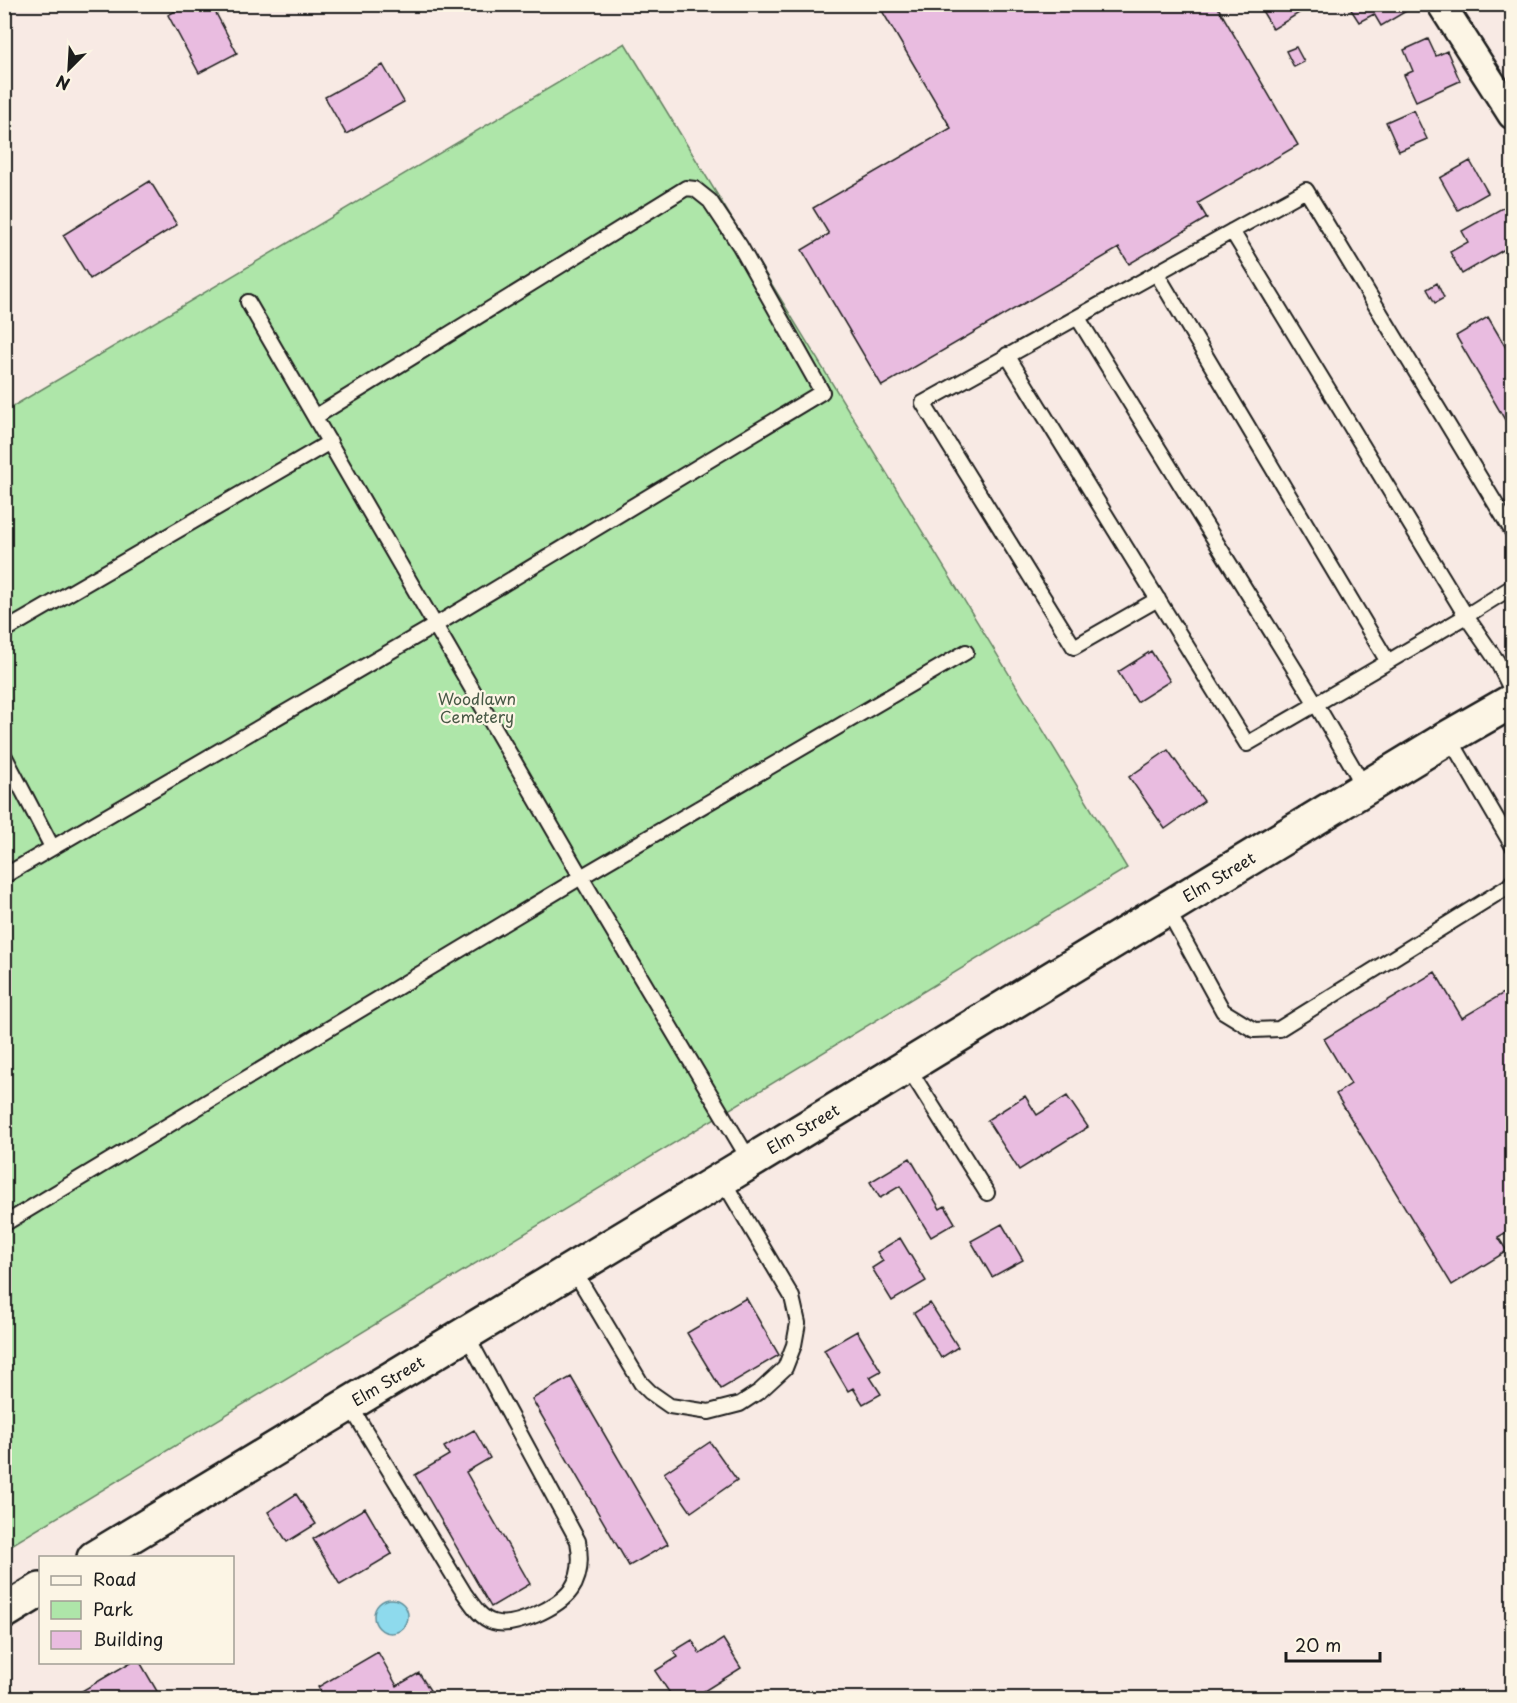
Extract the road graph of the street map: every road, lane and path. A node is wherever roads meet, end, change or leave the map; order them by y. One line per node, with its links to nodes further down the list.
1 (1441, 4): 2 (street)
2 (1512, 115)
3 (1232, 231): 4 (lane); 10 (lane); 13 (lane)
4 (1157, 274): 6 (lane); 17 (lane)
5 (248, 302): 8 (lane)
6 (1078, 318): 7 (lane); 20 (lane)
7 (1007, 355): 12 (lane); 12 (lane)
8 (315, 417): 9 (lane); 14 (lane)
9 (330, 442): 14 (lane); 15 (lane)
10 (1512, 531)
11 (1512, 587): 13 (lane)
12 (1158, 599): 20 (lane)
13 (1466, 616): 17 (lane); 18 (lane)
14 (434, 626): 25 (lane); 27 (lane)
15 (4, 631)
16 (966, 652): 27 (lane)
17 (1388, 662): 20 (lane)
18 (1512, 691)
19 (1512, 701): 21 (main road, Elm Street)
20 (1316, 704): 23 (lane)
21 (1449, 737): 23 (main road, Elm Street); 24 (lane)
22 (4, 754): 25 (lane)
23 (1365, 788): 29 (main road, Elm Street)
24 (1512, 845)
25 (52, 847): 26 (lane)
26 (4, 876)
27 (581, 877): 31 (lane); 34 (lane)
28 (1512, 882): 29 (lane)
29 (1167, 909): 30 (main road, Elm Street)
30 (907, 1066): 31 (main road, Elm Street); 33 (lane)
31 (750, 1161): 32 (main road, Elm Street)
32 (722, 1179): 35 (main road, Elm Street); 35 (lane)
33 (987, 1193)
34 (4, 1224)
35 (573, 1269): 36 (main road, Elm Street)
36 (466, 1334): 37 (main road, Elm Street); 37 (lane)
37 (348, 1404): 38 (main road, Elm Street)
38 (96, 1556)
39 (39, 1591): 40 (main road)
40 (4, 1612)

